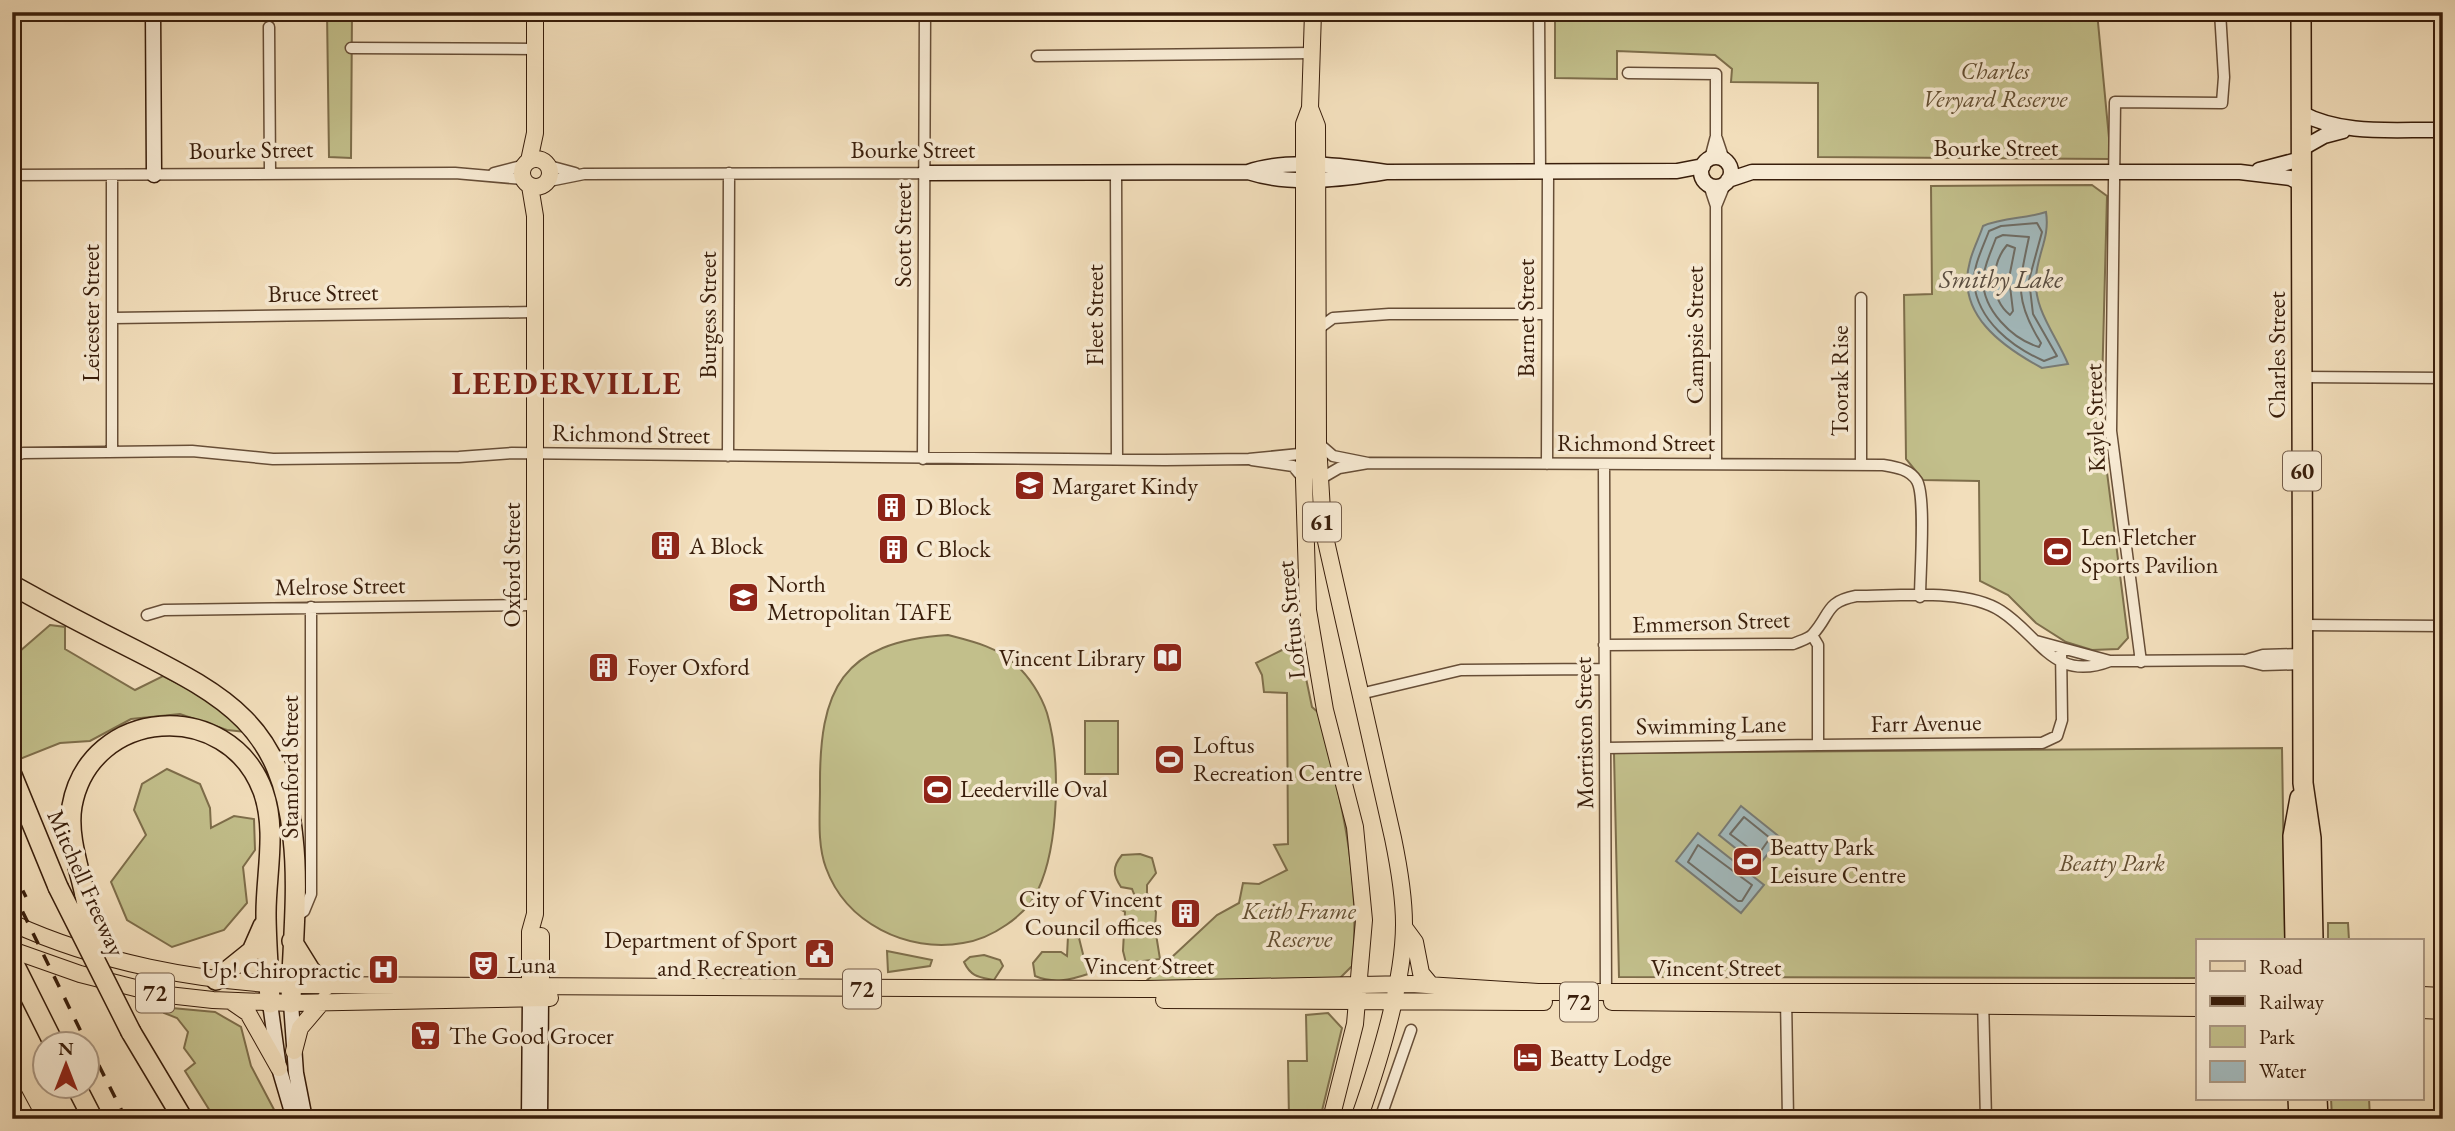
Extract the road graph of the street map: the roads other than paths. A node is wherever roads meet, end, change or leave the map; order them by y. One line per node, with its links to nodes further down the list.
1 (153, 12): 30 (street)
2 (535, 12): 10 (main road)
3 (925, 12): 28 (street, Scott Street)
4 (1312, 12): 11 (main road, Loftus Street / 61)
5 (1539, 12): 23 (street, Barnet Street)
6 (2220, 12): 20 (street, Kayle Street)
7 (2301, 12): 14 (highway, Charles Street / 60)
8 (269, 27): 21 (street)
9 (351, 48): 10 (street)
10 (535, 49): 26 (main road)
11 (1312, 53): 12 (street); 29 (main road, Loftus Street / 61)
12 (1037, 56)
13 (1628, 73): 18 (street)
14 (2301, 113): 15 (street); 17 (highway, Charles Street / 60)
15 (2351, 129): 16 (street); 17 (street, Bourke Street)
16 (2443, 130)
17 (2301, 154): 25 (street, Bourke Street); 35 (highway, Charles Street / 60)
18 (1716, 162): 19 (street, Bourke Street); 24 (street, Bourke Street); 33 (street); 34 (street)
19 (1677, 171): 23 (street, Bourke Street); 34 (street, Bourke Street)
20 (2116, 171): 24 (street, Bourke Street); 25 (street, Bourke Street); 71 (street, Kayle Street)
21 (270, 172): 26 (street, Bourke Street); 30 (street, Bourke Street)
22 (1116, 172): 28 (street, Bourke Street); 29 (street, Bourke Street); 50 (street, Fleet Street)
23 (1544, 172): 29 (street, Bourke Street); 39 (street, Barnet Street)
24 (1752, 172): 33 (street, Bourke Street)
25 (2240, 172): 35 (street, Bourke Street)
26 (537, 173): 27 (street, Bourke Street); 38 (main road, Oxford Street)
27 (729, 173): 28 (street, Bourke Street); 47 (street, Burgess Street)
28 (924, 173): 49 (street, Scott Street)
29 (1311, 173): 41 (main road, Loftus Street / 61); 44 (main road, Loftus Street / 61)
30 (154, 174): 32 (street, Bourke Street)
31 (12, 175): 32 (street, Bourke Street)
32 (112, 175): 40 (street, Leicester Street)
33 (1726, 182): 34 (street, Bourke Street); 36 (street, Campsie Street)
34 (1707, 183): 36 (street, Campsie Street)
35 (2302, 184): 42 (highway, Charles Street / 60)
36 (1716, 206): 53 (street, Campsie Street)
37 (1861, 298): 56 (street, Toorak Rise)
38 (535, 312): 40 (street, Bruce Street); 46 (main road, Oxford Street)
39 (1546, 314): 41 (street); 54 (street, Barnet Street)
40 (113, 318): 45 (street, Leicester Street)
41 (1318, 330): 44 (main road, Loftus Street / 61)
42 (2301, 377): 43 (street); 63 (highway, Charles Street / 60)
43 (2443, 378)
44 (1313, 449): 51 (street, Richmond Street); 52 (street, Richmond Street); 57 (main road, Loftus Street / 61)
45 (112, 452): 46 (street, Richmond Street); 48 (street, Richmond Street)
46 (535, 454): 47 (street, Richmond Street); 60 (main road, Oxford Street)
47 (728, 456): 49 (street, Richmond Street)
48 (12, 457)
49 (923, 459): 50 (street, Richmond Street)
50 (1117, 459): 51 (street, Richmond Street)
51 (1250, 459): 57 (street, Richmond Street)
52 (1368, 463): 54 (street, Richmond Street); 57 (street, Richmond Street)
53 (1716, 463): 55 (street, Richmond Street); 56 (street, Richmond Street)
54 (1547, 464): 55 (street, Richmond Street)
55 (1604, 464): 67 (street, Morriston Street)
56 (1861, 464): 59 (street, Richmond Street)
57 (1312, 479): 74 (main road, Loftus Street / 61); 97 (main road, Loftus Street / 61)
58 (12, 585): 80 (highway)
59 (1920, 597): 65 (street, Emmerson Street); 66 (street, Emmerson Street)
60 (535, 606): 61 (street, Melrose Street); 96 (main road, Oxford Street)
61 (311, 607): 62 (street, Melrose Street); 80 (street, Stamford Street)
62 (147, 615)
63 (2302, 625): 64 (street); 69 (highway, Charles Street / 60)
64 (2443, 626)
65 (1812, 635): 67 (street, Emmerson Street); 75 (street)
66 (2036, 641): 68 (street, Emmerson Street); 72 (street, Emmerson Street)
67 (1604, 645): 73 (street, Morriston Street)
68 (2061, 649): 70 (street, Emmerson Street); 72 (street, Farr Avenue)
69 (2302, 659): 71 (street, Emmerson Street); 78 (highway, Charles Street / 60)
70 (2110, 661): 71 (street, Emmerson Street); 72 (street, Emmerson Street)
71 (2141, 662)
72 (2061, 663): 75 (street, Farr Avenue)
73 (1604, 669): 74 (street); 76 (street, Morriston Street)
74 (1360, 694): 82 (main road, Loftus Street / 61)
75 (1818, 745): 76 (street, Swimming Lane)
76 (1606, 748): 100 (street, Morriston Street)
77 (12, 775): 88 (highway, Mitchell Freeway, bridge)
78 (2303, 783): 83 (highway, Charles Street / 60); 84 (highway, Charles Street / 60)
79 (266, 911): 88 (highway, bridge); 89 (highway); 94 (highway)
80 (292, 920): 85 (highway)
81 (12, 923): 89 (main road, 72)
82 (1404, 927): 90 (main road); 93 (main road, Loftus Street / 61)
83 (2295, 939)
84 (2313, 939)
85 (292, 940): 92 (highway); 95 (highway)
86 (12, 950): 103 (main road, 72)
87 (12, 960): 109 (highway)
88 (103, 979): 121 (highway, Mitchell Freeway, bridge)
89 (216, 980): 94 (main road, 72)
90 (1431, 985): 93 (main road, Vincent Street / 72); 100 (main road, Vincent Street / 72)
91 (2196, 992): 102 (main road, Vincent Street / 72)
92 (324, 993): 95 (main road, Vincent Street / 72); 96 (main road, Vincent Street / 72); 111 (main road)
93 (1394, 993): 97 (main road, Vincent Street / 72); 100 (main road, Vincent Street / 72); 113 (main road, Loftus Street / 61)
94 (270, 994): 95 (main road, Vincent Street / 72); 103 (main road, 72); 112 (street)
95 (291, 994): 111 (street)
96 (540, 994): 97 (main road, Vincent Street / 72); 97 (main road, Vincent Street / 72); 124 (street, Oxford Street); 125 (street, Oxford Street)
97 (1359, 994): 126 (main road, Loftus Street / 61)
98 (2424, 995): 99 (main road)
99 (2443, 996)
100 (1606, 997): 101 (main road, Vincent Street / 72); 104 (main road, Vincent Street / 72)
101 (1786, 997): 102 (main road, Vincent Street / 72); 104 (main road, Vincent Street / 72); 108 (street)
102 (1983, 999): 105 (main road, Vincent Street / 72); 130 (street)
103 (232, 1002): 112 (main road)
104 (1764, 1002): 108 (street)
105 (2196, 1008)
106 (2424, 1010): 107 (main road)
107 (2443, 1011)
108 (1786, 1023): 129 (street)
109 (47, 1030)
110 (1411, 1030): 114 (street)
111 (294, 1051): 123 (street)
112 (279, 1068): 122 (street)
113 (1372, 1082): 114 (street); 127 (main road, Loftus Street / 61)
114 (1391, 1089): 128 (street)
115 (12, 1091): 119 (main road)
116 (83, 1100): 120 (highway)
117 (2298, 1100): 131 (highway)
118 (2317, 1100): 132 (highway)
119 (27, 1119)
120 (93, 1119)
121 (183, 1119)
122 (294, 1119)
123 (305, 1119)
124 (529, 1119)
125 (540, 1119)
126 (1331, 1119)
127 (1359, 1119)
128 (1380, 1119)
129 (1788, 1119)
130 (1986, 1119)
131 (2299, 1119)
132 (2318, 1119)

